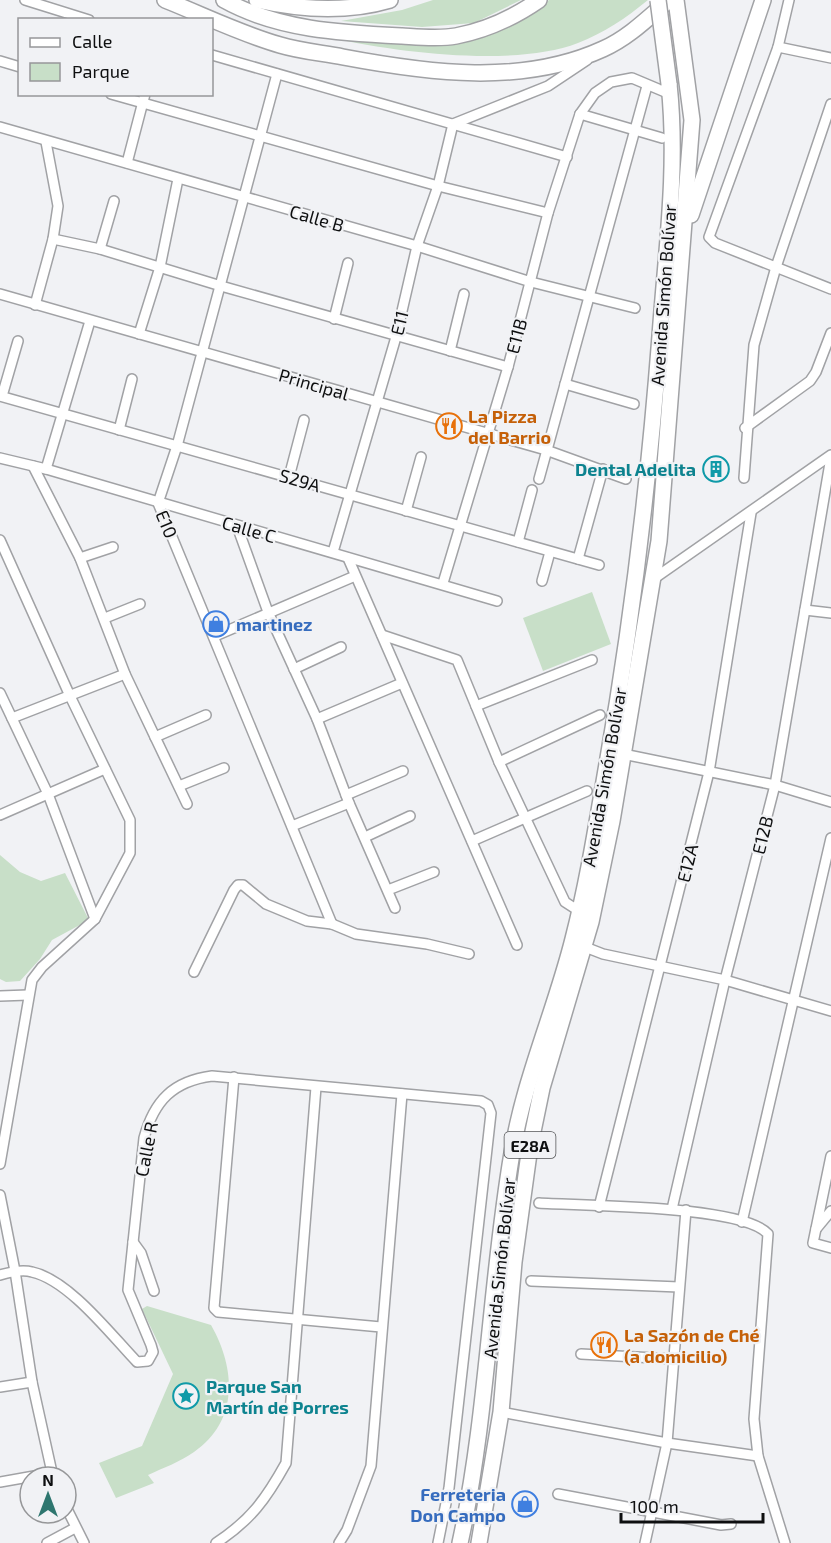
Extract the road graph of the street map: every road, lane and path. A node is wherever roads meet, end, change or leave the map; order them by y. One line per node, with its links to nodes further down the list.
1 (25, 0): 12 (street)
2 (165, 0): 13 (main road)
3 (224, 0): 6 (main road)
4 (257, 0): 5 (main road)
5 (390, 0)
6 (539, 0)
7 (658, 0): 23 (main road, Avenida Simón Bolívar, bridge)
8 (669, 0): 16 (main road)
9 (676, 0): 43 (main road, Avenida Simón Bolívar)
10 (763, 0): 43 (main road)
11 (789, 0): 15 (street)
12 (83, 18)
13 (211, 18)
14 (213, 19): 16 (main road)
15 (778, 47): 18 (street); 49 (street)
16 (604, 49): 27 (street)
17 (213, 55): 21 (street)
18 (831, 58)
19 (0, 61): 20 (street)
20 (18, 66)
21 (277, 74): 29 (street); 33 (street, E10)
22 (647, 86): 23 (street); 28 (street, E11B); 31 (street)
23 (669, 89): 153 (main road, Avenida Simón Bolívar)
24 (124, 96): 25 (street)
25 (144, 99): 33 (street); 37 (street)
26 (831, 104): 49 (street)
27 (483, 113): 29 (street); 32 (street)
28 (580, 114): 31 (street); 36 (street, E11B)
29 (453, 124): 32 (street); 39 (street, E11)
30 (0, 127): 35 (street, Calle B)
31 (635, 130): 34 (street); 55 (street)
32 (474, 131): 36 (street)
33 (260, 136): 39 (street); 40 (street, E10)
34 (662, 138)
35 (46, 142): 37 (street, Calle B); 44 (street)
36 (567, 157): 42 (street, E11B)
37 (127, 163): 38 (street, Calle B)
38 (178, 178): 40 (street, Calle B); 48 (street)
39 (438, 186): 42 (street); 45 (street, E11)
40 (242, 197): 45 (street, Calle B); 51 (street, E10)
41 (114, 201): 46 (street)
42 (548, 213): 50 (street, E11B)
43 (684, 238): 106 (main road, Avenida Simón Bolívar)
44 (53, 239): 46 (street); 56 (street)
45 (417, 246): 50 (street, Calle B); 62 (street, E11)
46 (100, 249): 48 (street)
47 (348, 263): 58 (street)
48 (160, 267): 51 (street); 61 (street)
49 (776, 267): 52 (street); 74 (street)
50 (531, 282): 55 (street, Calle B); 66 (street, E11B)
51 (221, 286): 58 (street); 65 (street, E10)
52 (831, 289)
53 (0, 294): 56 (street, Principal)
54 (464, 294): 64 (street)
55 (589, 296): 57 (street, Calle B); 68 (street)
56 (35, 305): 59 (street, Principal)
57 (635, 308)
58 (334, 319): 62 (street)
59 (90, 321): 61 (street, Principal); 72 (street)
60 (831, 333): 74 (street)
61 (139, 334): 65 (street, Principal)
62 (396, 337): 64 (street); 70 (street, E11)
63 (18, 341): 69 (street)
64 (450, 351): 66 (street)
65 (202, 352): 70 (street, Principal); 77 (street, E10)
66 (508, 367): 76 (street, E11B)
67 (132, 379): 75 (street)
68 (565, 384): 71 (street); 78 (street)
69 (1, 396): 72 (street, S29A)
70 (376, 402): 76 (street, Principal); 90 (street, E11)
71 (634, 404)
72 (62, 415): 75 (street, S29A); 83 (street)
73 (304, 420): 85 (street)
74 (746, 428): 87 (street)
75 (119, 430): 77 (street, S29A)
76 (486, 433): 78 (street, Principal); 95 (street, E11B)
77 (177, 446): 85 (street, S29A); 91 (street, E10)
78 (546, 450): 84 (street, Principal); 88 (street)
79 (831, 456): 93 (street); 111 (street, E12B)
80 (421, 457): 92 (street)
81 (0, 459): 82 (street, Calle C)
82 (33, 466): 83 (street, Calle C); 101 (street)
83 (46, 469): 91 (street, Calle C)
84 (603, 469): 86 (street, Principal); 103 (street)
85 (289, 477): 90 (street, S29A)
86 (626, 478)
87 (744, 478)
88 (539, 479)
89 (532, 490): 96 (street)
90 (348, 494): 92 (street, S29A); 99 (street, E11)
91 (158, 503): 94 (street, Calle C); 116 (street, E10)
92 (406, 511): 95 (street, S29A)
93 (751, 513): 106 (street); 135 (street, E12A)
94 (237, 526): 99 (street, Calle C); 112 (street)
95 (460, 526): 96 (street, S29A); 108 (street, E11B)
96 (518, 542): 100 (street, S29A)
97 (1, 545): 123 (street)
98 (113, 547): 101 (street)
99 (333, 552): 102 (street, Calle C)
100 (550, 552): 103 (street, S29A); 107 (street)
101 (80, 558): 114 (street)
102 (348, 558): 105 (street); 108 (street, Calle C)
103 (578, 559): 104 (street, S29A)
104 (599, 565)
105 (355, 576): 112 (street); 115 (street)
106 (652, 580): 130 (main road, Avenida Simón Bolívar)
107 (542, 581)
108 (443, 583): 109 (street, Calle C)
109 (497, 601)
110 (140, 604): 114 (street)
111 (805, 610): 113 (street); 136 (street, E12B)
112 (268, 612): 116 (street); 119 (street)
113 (831, 613)
114 (105, 618): 120 (street)
115 (382, 635): 121 (street); 124 (street)
116 (215, 636): 146 (street, E10)
117 (341, 647): 119 (street)
118 (592, 660): 124 (street)
119 (294, 669): 128 (street)
120 (125, 674): 123 (street); 129 (street)
121 (402, 683): 128 (street); 149 (street)
122 (0, 693): 127 (street)
123 (70, 696): 127 (street); 133 (street)
124 (476, 706): 131 (street)
125 (206, 715): 129 (street)
126 (600, 715): 131 (street)
127 (12, 718): 139 (street)
128 (317, 719): 140 (street)
129 (155, 737): 137 (street)
130 (623, 754): 135 (street); 157 (main road, Avenida Simón Bolívar / E28A)
131 (499, 762): 145 (street)
132 (224, 768): 137 (street)
133 (105, 769): 139 (street); 154 (street)
134 (403, 771): 140 (street)
135 (710, 772): 136 (street); 159 (street, E12A)
136 (775, 785): 141 (street); 161 (street, E12B)
137 (179, 786): 142 (street)
138 (588, 791): 145 (street)
139 (48, 794): 143 (street); 154 (street)
140 (348, 799): 146 (street); 147 (street)
141 (831, 802)
142 (186, 804)
143 (0, 815)
144 (410, 816): 147 (street)
145 (526, 819): 149 (street); 153 (street)
146 (292, 826): 155 (street, E10)
147 (364, 837): 151 (street)
148 (831, 838): 164 (street)
149 (472, 841): 156 (street)
150 (434, 872): 151 (street)
151 (388, 890): 152 (street)
152 (395, 908)
153 (579, 911): 208 (main road, Avenida Simón Bolívar / E28A)
154 (95, 919): 162 (street)
155 (332, 924): 158 (street); 160 (street)
156 (517, 945)
157 (585, 947): 159 (street); 192 (main road, Avenida Simón Bolívar / E28A)
158 (469, 954)
159 (662, 966): 161 (street); 173 (street, E12A)
160 (194, 972)
161 (725, 980): 164 (street); 174 (street, E12B)
162 (28, 995): 163 (street); 170 (street)
163 (0, 996)
164 (794, 1002): 165 (street); 177 (street)
165 (831, 1011)
166 (234, 1077): 167 (street, Calle R); 179 (street, Calle R); 186 (street)
167 (316, 1086): 168 (street, Calle R); 186 (street)
168 (402, 1094): 187 (street); 207 (street, Calle R)
169 (831, 1156): 178 (street)
170 (0, 1164)
171 (0, 1195): 181 (street)
172 (538, 1203): 173 (street)
173 (600, 1207): 174 (street)
174 (672, 1209): 175 (street)
175 (686, 1210): 177 (street); 184 (street)
176 (831, 1212): 178 (street)
177 (742, 1222): 194 (street)
178 (814, 1231): 180 (street)
179 (133, 1242): 181 (street, Calle R); 185 (street)
180 (831, 1248)
181 (15, 1271): 182 (street); 190 (street)
182 (0, 1275)
183 (531, 1281): 184 (street)
184 (679, 1287): 189 (street)
185 (154, 1291)
186 (295, 1319): 187 (street); 205 (street)
187 (381, 1327): 206 (street)
188 (580, 1354): 189 (street)
189 (673, 1359): 193 (street)
190 (32, 1382): 191 (street); 195 (street)
191 (0, 1387)
192 (501, 1412): 193 (street); 209 (main road, Avenida Simón Bolívar / E28A)
193 (667, 1443): 194 (street); 199 (street)
194 (758, 1456): 211 (street)
195 (50, 1465)
196 (18, 1480): 197 (street)
197 (0, 1482)
198 (558, 1494): 199 (street)
199 (651, 1510): 200 (street); 210 (street)
200 (731, 1524)
201 (74, 1525): 202 (street)
202 (75, 1528): 203 (street); 204 (street)
203 (47, 1543)
204 (84, 1543)
205 (216, 1543)
206 (339, 1543)
207 (438, 1543)
208 (460, 1543)
209 (479, 1543)
210 (645, 1543)
211 (785, 1543)

